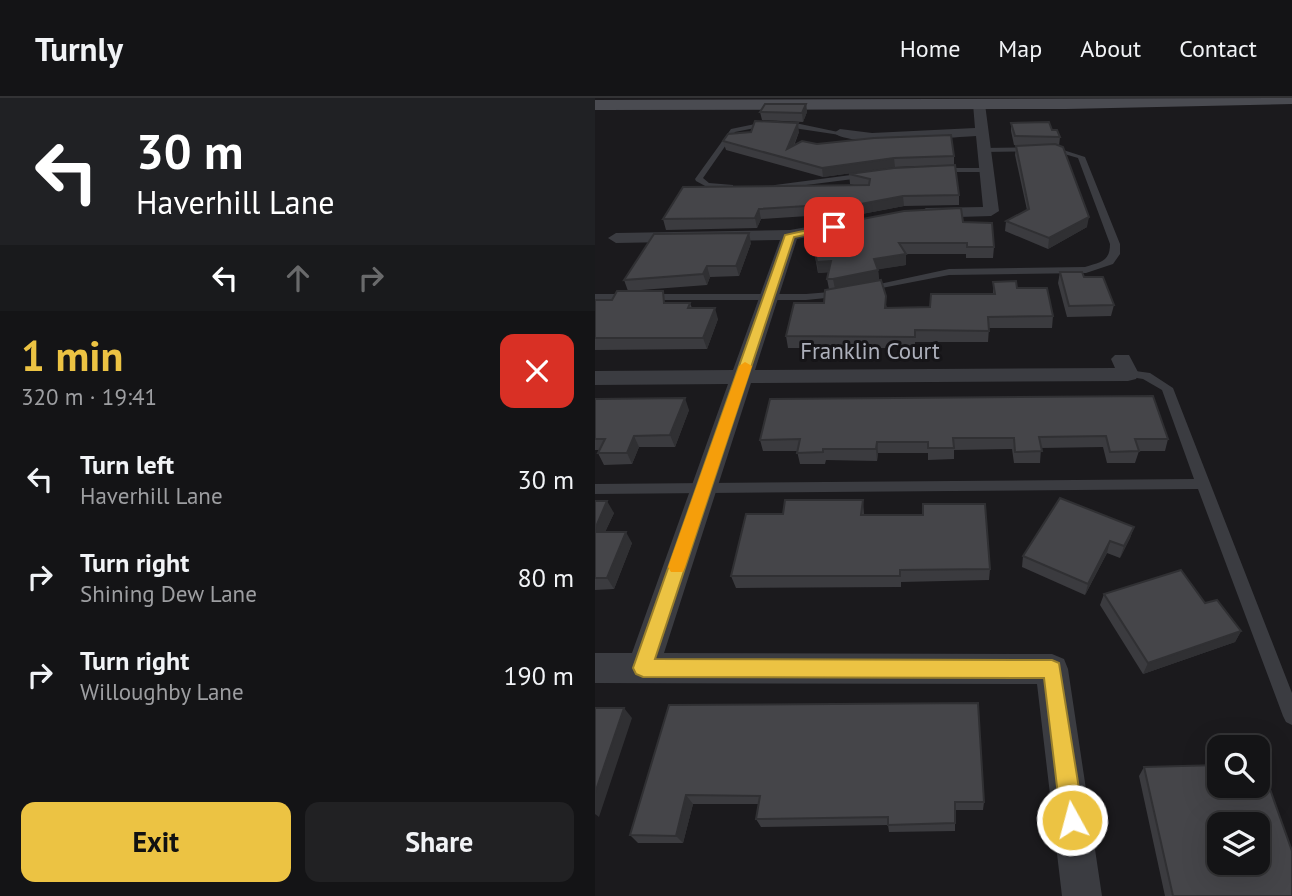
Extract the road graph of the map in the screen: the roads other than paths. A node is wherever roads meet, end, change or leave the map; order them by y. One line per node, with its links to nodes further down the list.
1 (1292, 99): 2 (main road)
2 (979, 101): 3 (main road); 4 (street)
3 (595, 105)
4 (981, 132): 5 (street); 6 (street)
5 (840, 133): 10 (lane)
6 (983, 150): 8 (street); 17 (lane)
7 (924, 170): 8 (lane)
8 (986, 170): 12 (street)
9 (872, 174): 11 (lane)
10 (744, 187)
11 (771, 187)
12 (904, 214)
13 (868, 221): 14 (street)
14 (790, 235): 15 (street); 17 (street)
15 (616, 237)
16 (595, 297): 17 (lane)
17 (769, 297): 19 (street)
18 (1125, 367): 19 (street, Franklin Court); 21 (lane)
19 (741, 377): 20 (street, Franklin Court); 22 (street)
20 (595, 378)
21 (1203, 484): 22 (lane); 27 (lane)
22 (704, 488): 23 (lane); 25 (street)
23 (595, 489)
24 (595, 668): 25 (street)
25 (643, 668): 26 (street)
26 (1052, 669): 28 (street)
27 (1292, 716)
28 (1082, 896)

